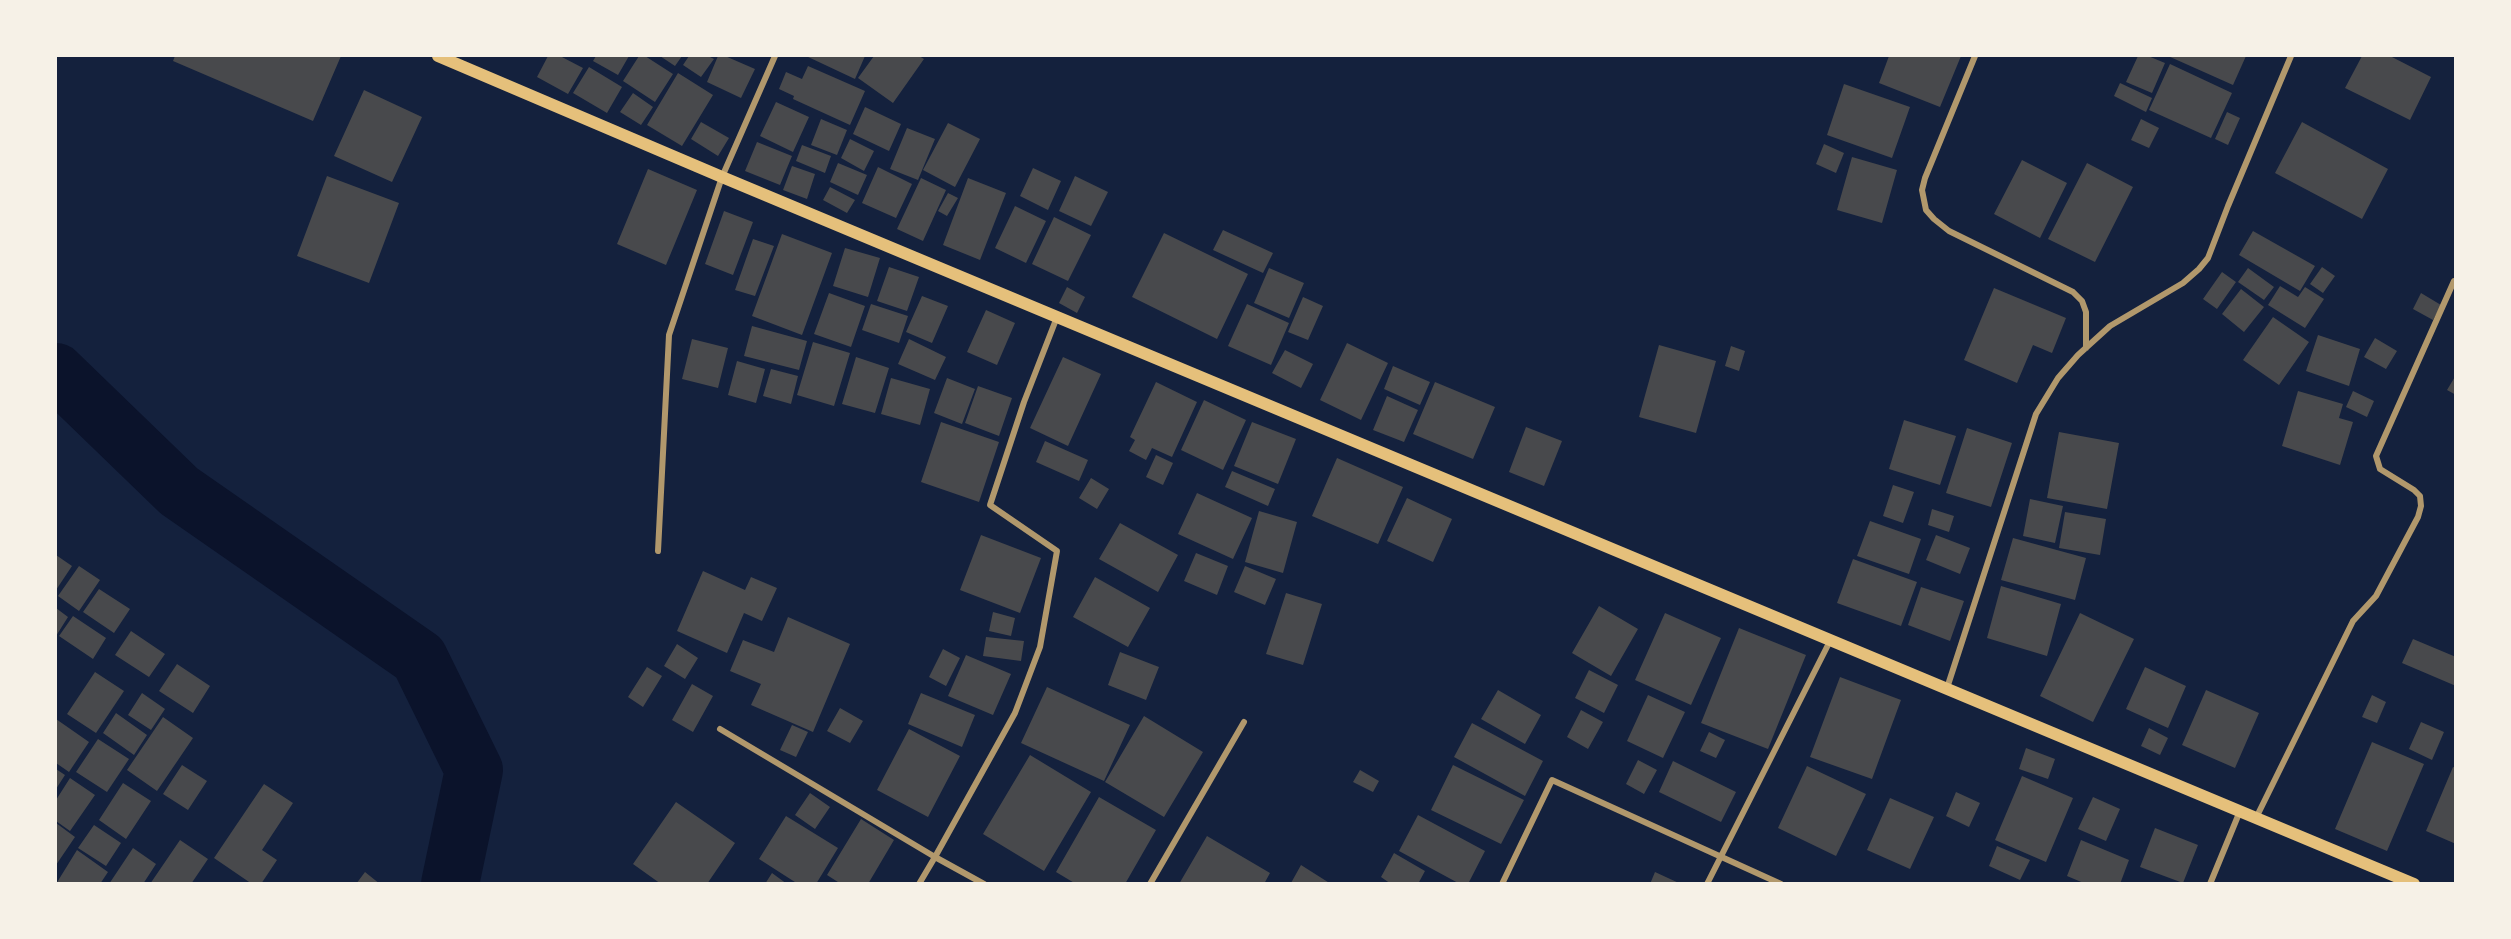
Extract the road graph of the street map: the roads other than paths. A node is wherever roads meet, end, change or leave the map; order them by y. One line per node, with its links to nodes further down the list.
1 (438, 56): 5 (main road)
2 (776, 56): 5 (street)
3 (1975, 56): 8 (street)
4 (2291, 56): 8 (street)
5 (722, 177): 7 (main road); 9 (street)
6 (2454, 281): 15 (street)
7 (1057, 317): 10 (main road); 17 (street)
8 (2086, 348): 11 (street)
9 (658, 551)
10 (1830, 640): 11 (main road); 16 (street)
11 (1947, 689): 14 (main road)
12 (1244, 722): 21 (street)
13 (720, 729): 17 (street)
14 (2240, 811): 15 (main road); 25 (street)
15 (2256, 818): 18 (main road)
16 (1720, 856): 22 (street); 23 (street); 24 (street)
17 (935, 857): 19 (street); 20 (street)
18 (2396, 880): 26 (main road)
19 (919, 884)
20 (984, 884)
21 (1150, 884)
22 (1502, 884)
23 (1707, 884)
24 (1781, 884)
25 (2210, 884)
26 (2414, 884)

